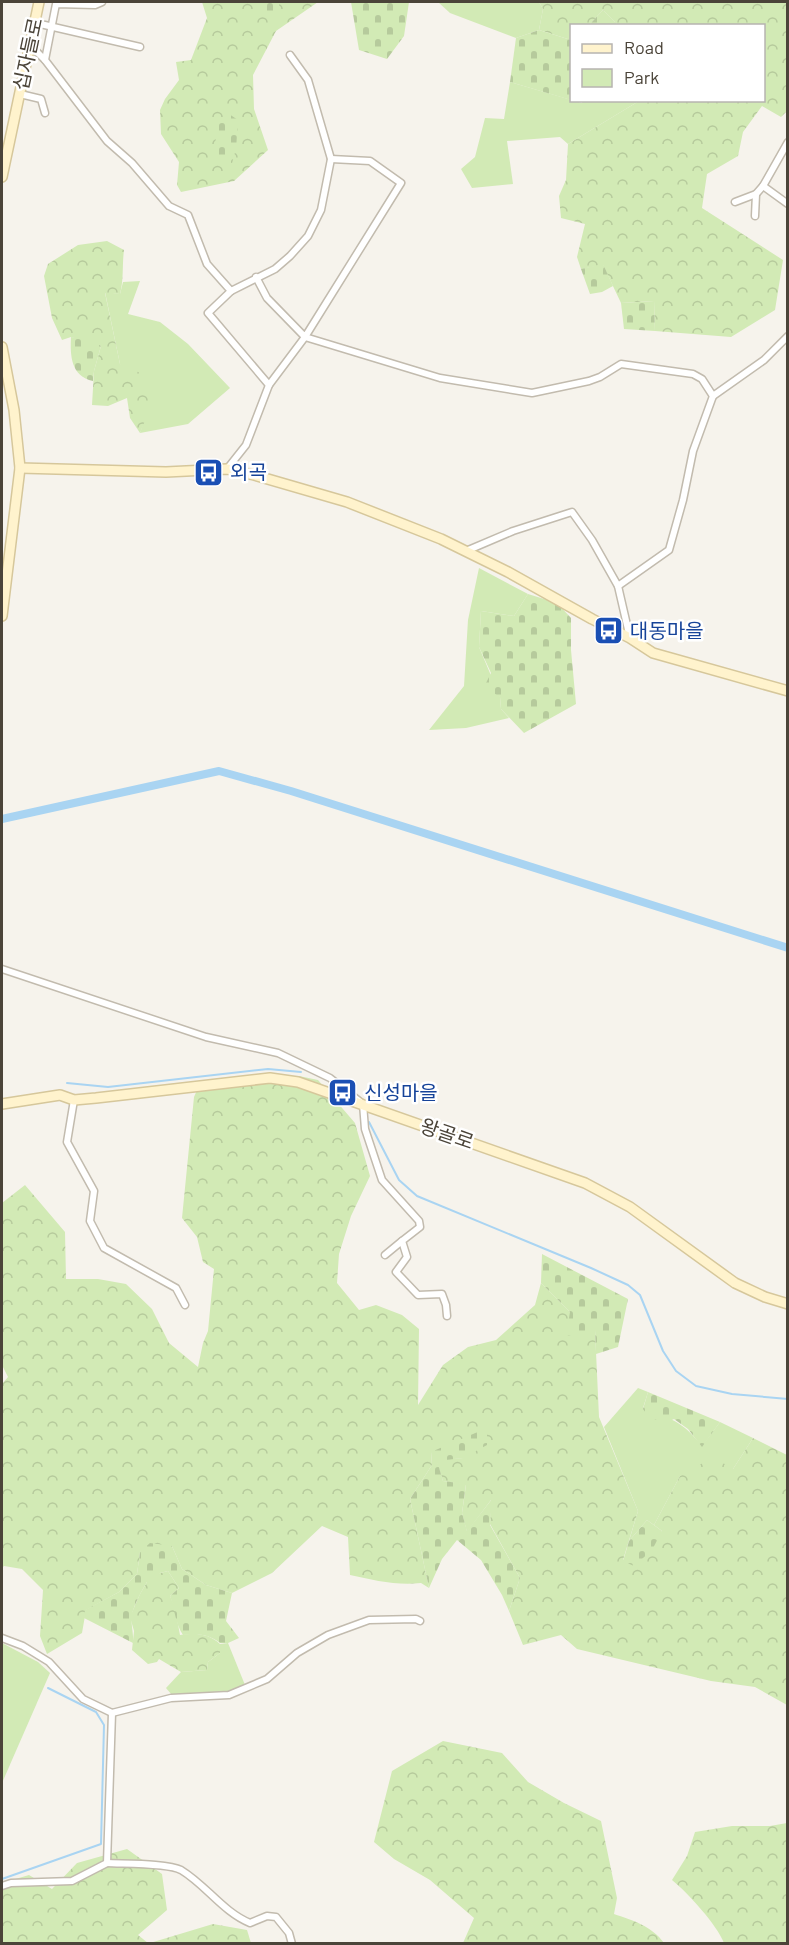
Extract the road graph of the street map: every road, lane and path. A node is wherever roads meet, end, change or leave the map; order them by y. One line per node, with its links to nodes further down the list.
1 (39, 2): 3 (street, 십자들로)
2 (102, 2): 4 (street)
3 (36, 23): 4 (street); 5 (street, 십자들로)
4 (52, 26): 6 (street); 8 (street)
5 (31, 46): 8 (street); 9 (street, 십자들로)
6 (141, 47)
7 (290, 55): 12 (street)
8 (45, 60): 20 (street)
9 (20, 94): 10 (street); 13 (street, 십자들로)
10 (45, 113)
11 (788, 142): 14 (street)
12 (331, 159): 19 (street); 22 (street)
13 (2, 177)
14 (763, 186): 15 (street); 17 (street)
15 (756, 194): 16 (street); 18 (street)
16 (735, 202)
17 (788, 204)
18 (754, 216)
19 (256, 277): 20 (street); 22 (street)
20 (231, 291): 24 (street)
21 (788, 336): 25 (street)
22 (304, 337): 24 (street); 25 (street)
23 (2, 347): 26 (street)
24 (269, 385): 27 (street)
25 (713, 396): 29 (street)
26 (20, 468): 27 (street); 30 (street)
27 (227, 469): 28 (street)
28 (466, 551): 29 (street); 31 (street)
29 (618, 586): 31 (street)
30 (2, 616)
31 (630, 638): 32 (street)
32 (788, 691)
33 (2, 969): 36 (street)
34 (74, 1100): 35 (street, 왕골로); 36 (street, 왕골로); 40 (street)
35 (2, 1104)
36 (363, 1104): 37 (street); 39 (street, 왕골로)
37 (402, 1241): 38 (street); 41 (street)
38 (385, 1255)
39 (788, 1304)
40 (185, 1305)
41 (447, 1316)
42 (420, 1621): 44 (street)
43 (2, 1638): 44 (street)
44 (112, 1713): 45 (street)
45 (107, 1863): 46 (street); 47 (street)
46 (2, 1887)
47 (292, 1944)

